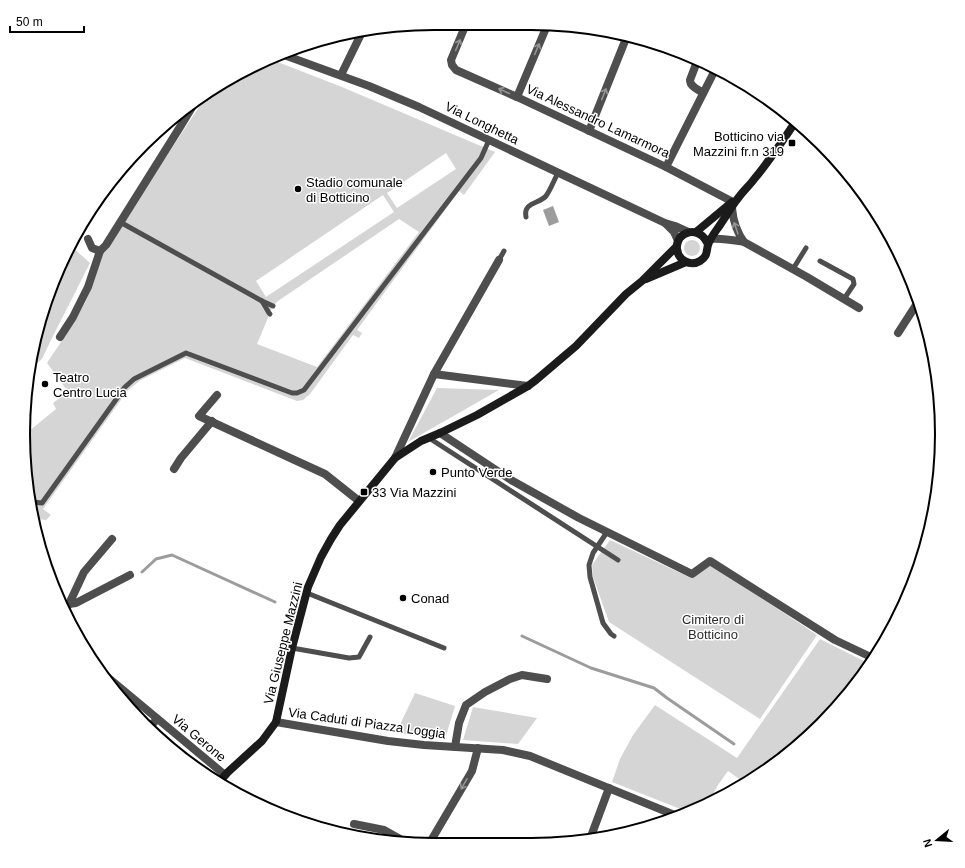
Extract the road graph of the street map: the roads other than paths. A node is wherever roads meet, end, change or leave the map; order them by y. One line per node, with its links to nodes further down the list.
1 (464, 30): 10 (street, Via Alessandro Lamarmora, one-way to 1)
2 (545, 31): 10 (street, one-way to 2)
3 (360, 37): 8 (street)
4 (625, 41): 13 (street, one-way to 4)
5 (289, 57): 8 (street, Via Longhetta)
6 (696, 65): 9 (street)
7 (713, 74): 9 (street)
8 (341, 75): 14 (street, Via Longhetta)
9 (703, 93): 15 (street)
10 (517, 97): 13 (street, Via Alessandro Lamarmora)
11 (188, 113): 19 (street)
12 (792, 126): 17 (street, Via Giuseppe Mazzini)
13 (589, 130): 15 (street, Via Alessandro Lamarmora)
14 (489, 140): 16 (street, Via Longhetta); 48 (lane)
15 (666, 167): 17 (street, Via Alessandro Lamarmora)
16 (558, 173): 18 (lane); 20 (street, Via Longhetta)
17 (735, 202): 21 (street, Via Giuseppe Mazzini); 23 (street, Via Giuseppe Mazzini); 24 (street, one-way to 17)
18 (526, 217)
19 (120, 222): 27 (street); 35 (lane)
20 (665, 223): 21 (street, Via Longhetta); 25 (street, Via Longhetta)
21 (692, 232): 23 (street); 25 (street, Via Giuseppe Mazzini)
22 (88, 239): 27 (street)
23 (709, 242): 24 (street); 31 (street, Via Giuseppe Mazzini)
24 (744, 242): 32 (street)
25 (677, 244): 31 (street); 33 (street, Via Giuseppe Mazzini)
26 (806, 248): 32 (lane)
27 (100, 251): 39 (street)
28 (504, 251): 29 (lane)
29 (499, 260): 40 (street, Via Giuseppe Mazzini)
30 (820, 260): 34 (lane)
31 (686, 262): 33 (street, Via Giuseppe Mazzini)
32 (793, 269): 34 (street)
33 (642, 281): 41 (street, Via Giuseppe Mazzini)
34 (844, 299): 37 (street)
35 (262, 301): 35 (lane)
36 (915, 307): 38 (street)
37 (859, 308)
38 (898, 333)
39 (60, 337)
40 (434, 374): 41 (street); 46 (street, Via Giuseppe Mazzini)
41 (528, 386): 44 (street, Via Giuseppe Mazzini)
42 (217, 396): 43 (street)
43 (212, 421): 47 (street); 49 (street)
44 (440, 433): 45 (street, Via Giuseppe Mazzini); 50 (street)
45 (429, 438): 46 (street, Via Giuseppe Mazzini); 52 (lane)
46 (395, 458): 49 (street, Via Giuseppe Mazzini)
47 (174, 469)
48 (36, 502)
49 (359, 502): 55 (street, Via Giuseppe Mazzini)
50 (607, 532): 52 (lane); 61 (street)
51 (112, 539): 56 (street)
52 (598, 546): 53 (lane); 57 (lane)
53 (618, 560)
54 (130, 575): 56 (street)
55 (307, 593): 59 (street, Via Giuseppe Mazzini); 60 (lane)
56 (69, 604)
57 (614, 636)
58 (370, 637): 59 (lane)
59 (292, 648): 65 (street, Via Giuseppe Mazzini)
60 (444, 648)
61 (868, 656)
62 (546, 679): 67 (street, Via Caduti di Piazza Loggia)
63 (118, 686): 64 (street, Via Gerone)
64 (158, 719): 66 (street, Via Gerone); 69 (street, Via Gerone)
65 (276, 722): 67 (street, Via Caduti di Piazza Loggia); 69 (street, Via Giuseppe Mazzini)
66 (153, 724)
67 (455, 747): 68 (street, Via Caduti di Piazza Loggia)
68 (478, 748): 71 (street, Via Caduti di Piazza Loggia); 76 (street, one-way to 76)
69 (225, 775): 70 (street, Via Giuseppe Mazzini)
70 (222, 778)
71 (609, 788): 72 (street, Via Caduti di Piazza Loggia); 74 (street)
72 (670, 813)
73 (354, 824): 75 (street)
74 (592, 833)
75 (395, 836)
76 (433, 838)

